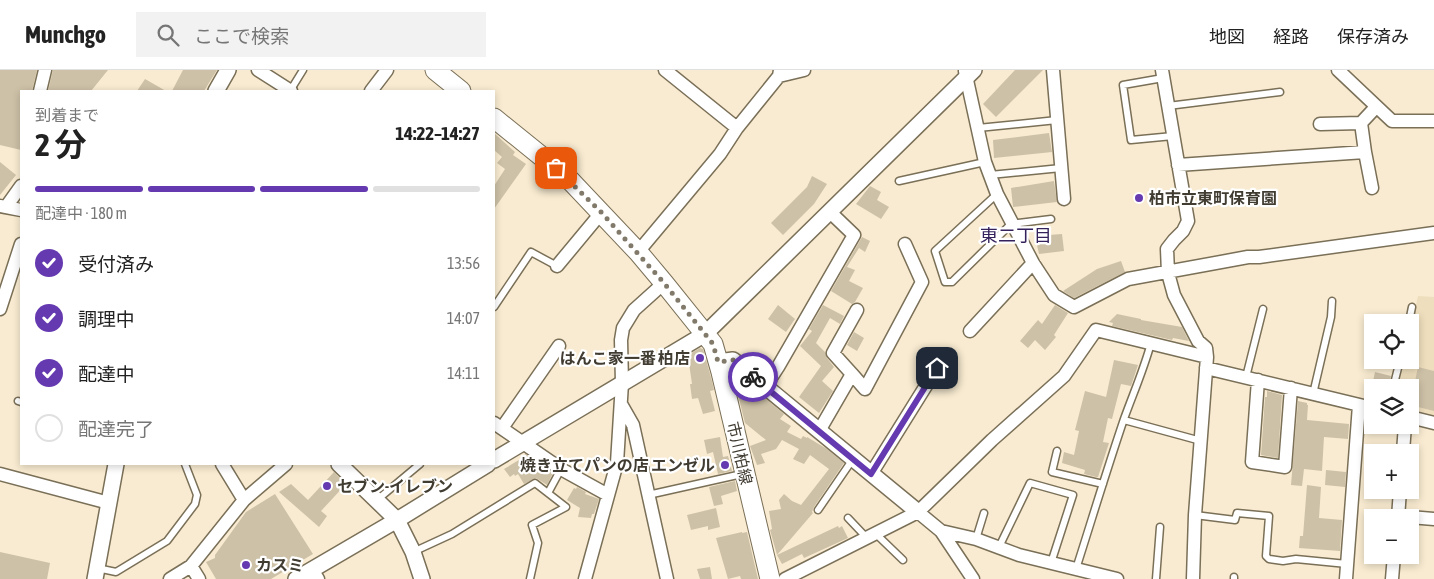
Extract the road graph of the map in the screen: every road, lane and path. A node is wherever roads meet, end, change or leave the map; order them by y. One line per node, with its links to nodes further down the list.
1 (46, 70): 14 (street)
2 (228, 70): 15 (street)
3 (258, 70): 16 (street)
4 (303, 70): 17 (lane)
5 (387, 70): 18 (street)
6 (665, 70): 28 (street)
7 (804, 70): 12 (street)
8 (1053, 70): 24 (street)
9 (1338, 70): 22 (street)
10 (441, 72): 19 (main road)
11 (968, 72): 29 (street); 43 (street)
12 (780, 73): 28 (street)
13 (1162, 74): 21 (street); 30 (lane)
14 (40, 90)
15 (217, 90)
16 (288, 90)
17 (291, 90)
18 (372, 90)
19 (460, 90)
20 (1280, 92): 21 (lane)
21 (1168, 106): 30 (street)
22 (1376, 107): 25 (street); 26 (street)
23 (495, 119): 44 (main road, 市川柏線)
24 (1057, 120): 29 (lane); 34 (street)
25 (1434, 121)
26 (1361, 123): 27 (street); 31 (street)
27 (1320, 124)
28 (737, 128): 50 (street)
29 (978, 128): 32 (street)
30 (1173, 136): 33 (street)
31 (1365, 152): 33 (street); 38 (street)
32 (985, 162): 35 (street); 36 (lane)
33 (1178, 165): 53 (street)
34 (1061, 168): 35 (lane); 40 (street)
35 (990, 175): 39 (street)
36 (899, 181)
37 (20, 187): 41 (street)
38 (1372, 188)
39 (997, 194): 46 (street); 46 (lane)
40 (1064, 199)
41 (3, 207): 42 (street)
42 (20, 210)
43 (830, 212): 63 (street); 72 (street)
44 (602, 213): 50 (main road, 市川柏線); 52 (street)
45 (1051, 218): 46 (lane)
46 (1011, 224): 51 (street)
47 (1434, 233): 53 (street)
48 (905, 244): 69 (street)
49 (20, 247): 58 (street)
50 (638, 252): 54 (main road, 市川柏線)
51 (1033, 263): 53 (street); 62 (street)
52 (557, 266): 56 (lane)
53 (1168, 273): 67 (street)
54 (664, 283): 63 (main road, 市川柏線); 71 (street)
55 (1332, 301): 74 (lane)
56 (495, 305)
57 (1412, 307): 61 (lane)
58 (0, 309)
59 (1263, 309): 70 (lane)
60 (857, 310): 69 (street)
61 (1411, 314)
62 (970, 331)
63 (705, 334): 66 (main road, 市川柏線); 71 (street)
64 (1151, 343): 67 (street); 78 (lane); 107 (street)
65 (559, 346): 81 (street)
66 (718, 362): 72 (street); 97 (main road, 市川柏線)
67 (1206, 362): 70 (street); 83 (street)
68 (937, 368): 98 (street)
69 (852, 374): 82 (street)
70 (1252, 378): 73 (street); 73 (street)
71 (622, 383): 75 (street); 84 (street)
72 (765, 387): 82 (street)
73 (1291, 388): 74 (street)
74 (1313, 394): 76 (street)
75 (621, 404): 101 (street); 102 (street)
76 (1359, 405): 77 (street); 122 (street)
77 (1364, 406)
78 (1124, 420): 83 (lane); 99 (lane)
79 (1419, 420): 80 (street)
80 (1434, 424)
81 (498, 426): 84 (street)
82 (819, 431): 87 (street)
83 (1202, 441): 109 (street)
84 (523, 442): 86 (street); 95 (street)
85 (1057, 451): 99 (lane)
86 (495, 459)
87 (853, 459): 98 (street); 106 (lane)
88 (116, 465): 105 (street)
89 (185, 465): 126 (lane)
90 (223, 465): 103 (street)
91 (285, 465): 103 (street)
92 (340, 465): 104 (street)
93 (419, 465): 104 (lane)
94 (486, 465): 113 (street)
95 (561, 469): 100 (lane); 101 (street)
96 (0, 474): 105 (street)
97 (745, 474): 102 (lane); 135 (main road, 市川柏線)
98 (871, 474): 107 (street)
99 (1103, 484): 125 (lane)
100 (548, 493): 119 (lane); 132 (lane)
101 (608, 495): 133 (street)
102 (648, 495): 134 (street)
103 (244, 500): 124 (street)
104 (377, 500): 113 (street)
105 (109, 502): 126 (street)
106 (818, 510)
107 (918, 512): 115 (street); 116 (street)
108 (984, 513): 117 (lane)
109 (1195, 515): 122 (lane); 140 (street)
110 (848, 518): 116 (lane)
111 (1419, 518): 112 (street)
112 (1434, 519)
113 (397, 520): 119 (street); 127 (street)
114 (1160, 527): 139 (lane)
115 (941, 532): 117 (street); 137 (street)
116 (870, 535): 120 (lane); 136 (street)
117 (976, 538): 118 (street)
118 (999, 547): 121 (street); 121 (lane)
119 (413, 552): 131 (street)
120 (903, 560)
121 (1051, 563): 125 (street)
122 (1347, 564): 141 (street)
123 (1393, 564): 142 (street)
124 (191, 566): 128 (street); 129 (street)
125 (1076, 569): 138 (street)
126 (96, 573)
127 (315, 574): 130 (street)
128 (170, 579)
129 (198, 579)
130 (296, 579)
131 (422, 579)
132 (530, 579)
133 (585, 579)
134 (666, 579)
135 (770, 579)
136 (785, 579)
137 (973, 579)
138 (1117, 579)
139 (1156, 579)
140 (1193, 579)
141 (1346, 579)
142 (1392, 579)

